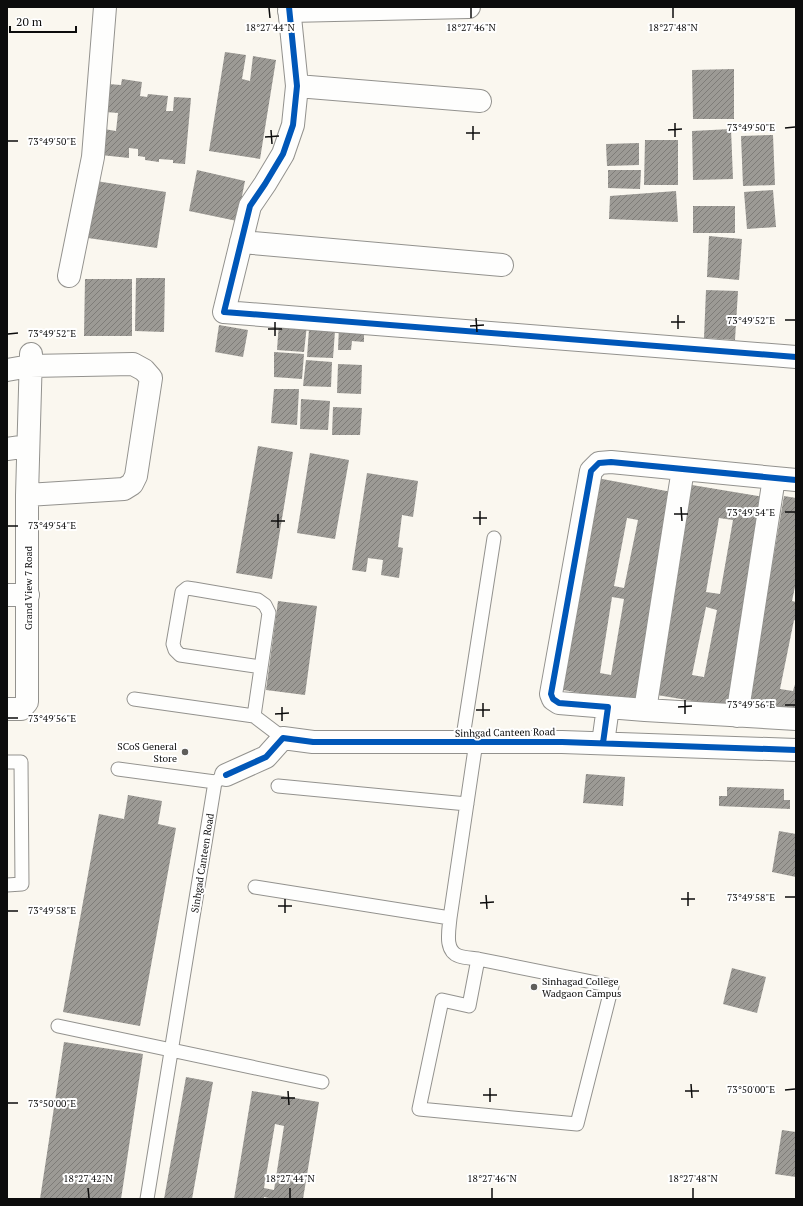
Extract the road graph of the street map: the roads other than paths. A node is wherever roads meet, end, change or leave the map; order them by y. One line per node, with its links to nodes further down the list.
1 (105, 7): 8 (street)
2 (469, 7): 3 (street)
3 (289, 9): 4 (street)
4 (297, 86): 5 (street); 6 (street)
5 (480, 101)
6 (241, 242): 7 (street); 9 (street)
7 (502, 265)
8 (69, 276)
9 (796, 357)
10 (30, 360): 11 (street); 12 (street, Grand View 7 Road); 17 (street)
11 (7, 370)
12 (28, 446): 13 (street); 17 (street, Grand View 7 Road)
13 (7, 450)
14 (683, 469): 15 (street); 22 (street); 24 (street)
15 (774, 478): 16 (street); 26 (street)
16 (796, 480)
17 (27, 495): 19 (street, Grand View 7 Road)
18 (494, 538): 29 (lane)
19 (18, 595): 23 (street, Grand View 7 Road)
20 (261, 667): 20 (lane); 25 (lane)
21 (134, 699): 25 (lane)
22 (608, 707): 24 (street); 30 (street)
23 (7, 709)
24 (645, 710): 26 (street)
25 (254, 716): 28 (lane)
26 (738, 716): 27 (street)
27 (796, 719)
28 (284, 738): 29 (street, Sinhgad Canteen Road); 34 (street)
29 (469, 742): 30 (street, Sinhgad Canteen Road); 36 (lane)
30 (603, 743): 31 (street, Sinhgad Canteen Road)
31 (796, 750)
32 (7, 762): 37 (lane)
33 (118, 769): 34 (lane)
34 (220, 778): 42 (lane, Sinhgad Canteen Road)
35 (278, 786): 36 (lane)
36 (467, 804): 39 (lane)
37 (7, 885)
38 (255, 887): 39 (lane)
39 (450, 918): 40 (lane)
40 (478, 959): 40 (lane)
41 (58, 1026): 42 (lane)
42 (171, 1051): 43 (lane); 44 (lane, Sinhgad Canteen Road)
43 (322, 1082)
44 (147, 1199)

